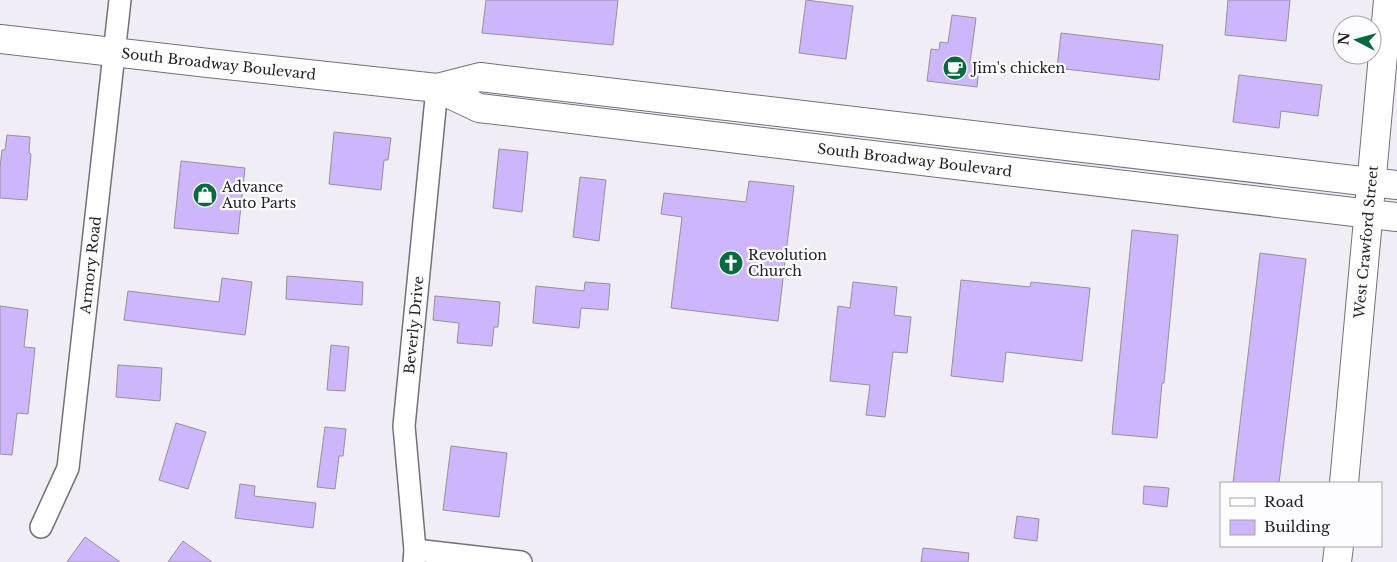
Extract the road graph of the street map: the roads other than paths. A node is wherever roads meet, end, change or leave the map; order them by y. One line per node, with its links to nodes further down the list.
1 (120, 0): 4 (street, Armory Road)
2 (1388, 0): 6 (main road, West Crawford Street)
3 (0, 39): 4 (main road, South Broadway Boulevard)
4 (115, 53): 5 (main road, South Broadway Boulevard); 10 (street, Armory Road)
5 (437, 88): 6 (main road, South Broadway Boulevard); 7 (main road, South Broadway Boulevard); 12 (street, Beverly Drive)
6 (1385, 183): 7 (main road, West Crawford Street)
7 (1369, 214): 8 (main road, South Broadway Boulevard); 9 (main road, West Crawford Street)
8 (1397, 217)
9 (1344, 482)
10 (41, 526)
11 (1339, 547): 14 (main road)
12 (414, 556): 13 (street)
13 (522, 562)
14 (1337, 562)

